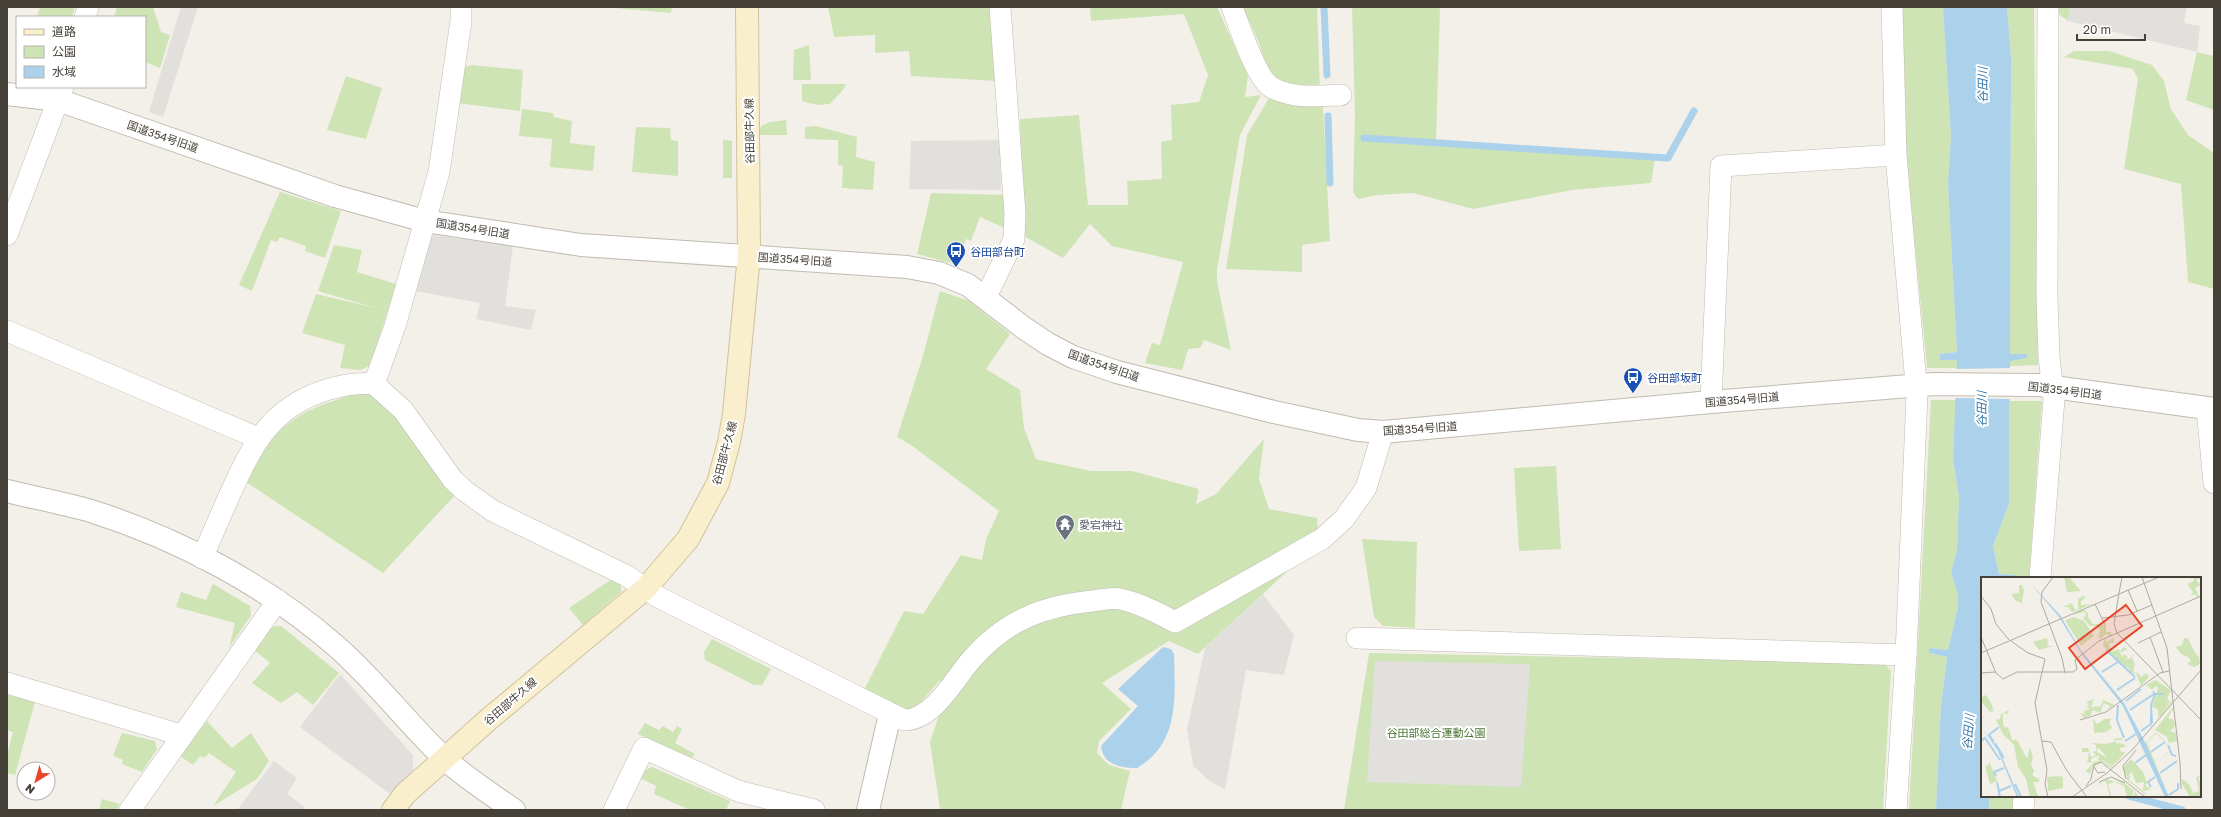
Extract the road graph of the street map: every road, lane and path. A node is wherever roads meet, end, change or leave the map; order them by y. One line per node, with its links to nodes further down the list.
1 (461, 7): 11 (street)
2 (747, 7): 13 (main road, 谷田部牛久線)
3 (1000, 7): 14 (street)
4 (1232, 7): 9 (street)
5 (1892, 7): 10 (street)
6 (2048, 7): 18 (street)
7 (7, 94): 8 (street, 国道354号旧道)
8 (60, 94): 11 (street, 国道354号旧道); 12 (street)
9 (1341, 95)
10 (1896, 155): 17 (street); 19 (street)
11 (425, 221): 13 (street, 国道354号旧道); 16 (street)
12 (7, 235)
13 (749, 255): 14 (street, 国道354号旧道); 27 (main road, 谷田部牛久線)
14 (986, 297): 21 (street, 国道354号旧道)
15 (7, 331): 22 (street)
16 (374, 384): 22 (street); 27 (street)
17 (1926, 384): 18 (street, 国道354号旧道); 19 (street, 国道354号旧道); 30 (street)
18 (2046, 386): 20 (street, 国道354号旧道); 26 (street)
19 (1711, 402): 21 (street, 国道354号旧道)
20 (2210, 409): 23 (street)
21 (1383, 432): 32 (street)
22 (258, 438): 25 (street)
23 (2214, 483)
24 (7, 491): 25 (street)
25 (202, 558): 28 (street)
26 (2040, 577)
27 (646, 588): 32 (street); 34 (main road, 谷田部牛久線)
28 (278, 600): 33 (street); 34 (street)
29 (1357, 638): 30 (street)
30 (1906, 655): 42 (street)
31 (7, 683): 33 (street)
32 (890, 714): 41 (street)
33 (181, 735): 36 (street)
34 (444, 758): 37 (main road, 谷田部牛久線); 38 (street)
35 (2024, 797): 43 (street)
36 (130, 810)
37 (393, 810)
38 (514, 810)
39 (614, 810): 40 (street)
40 (814, 810)
41 (868, 810)
42 (1896, 810)
43 (2022, 810)

